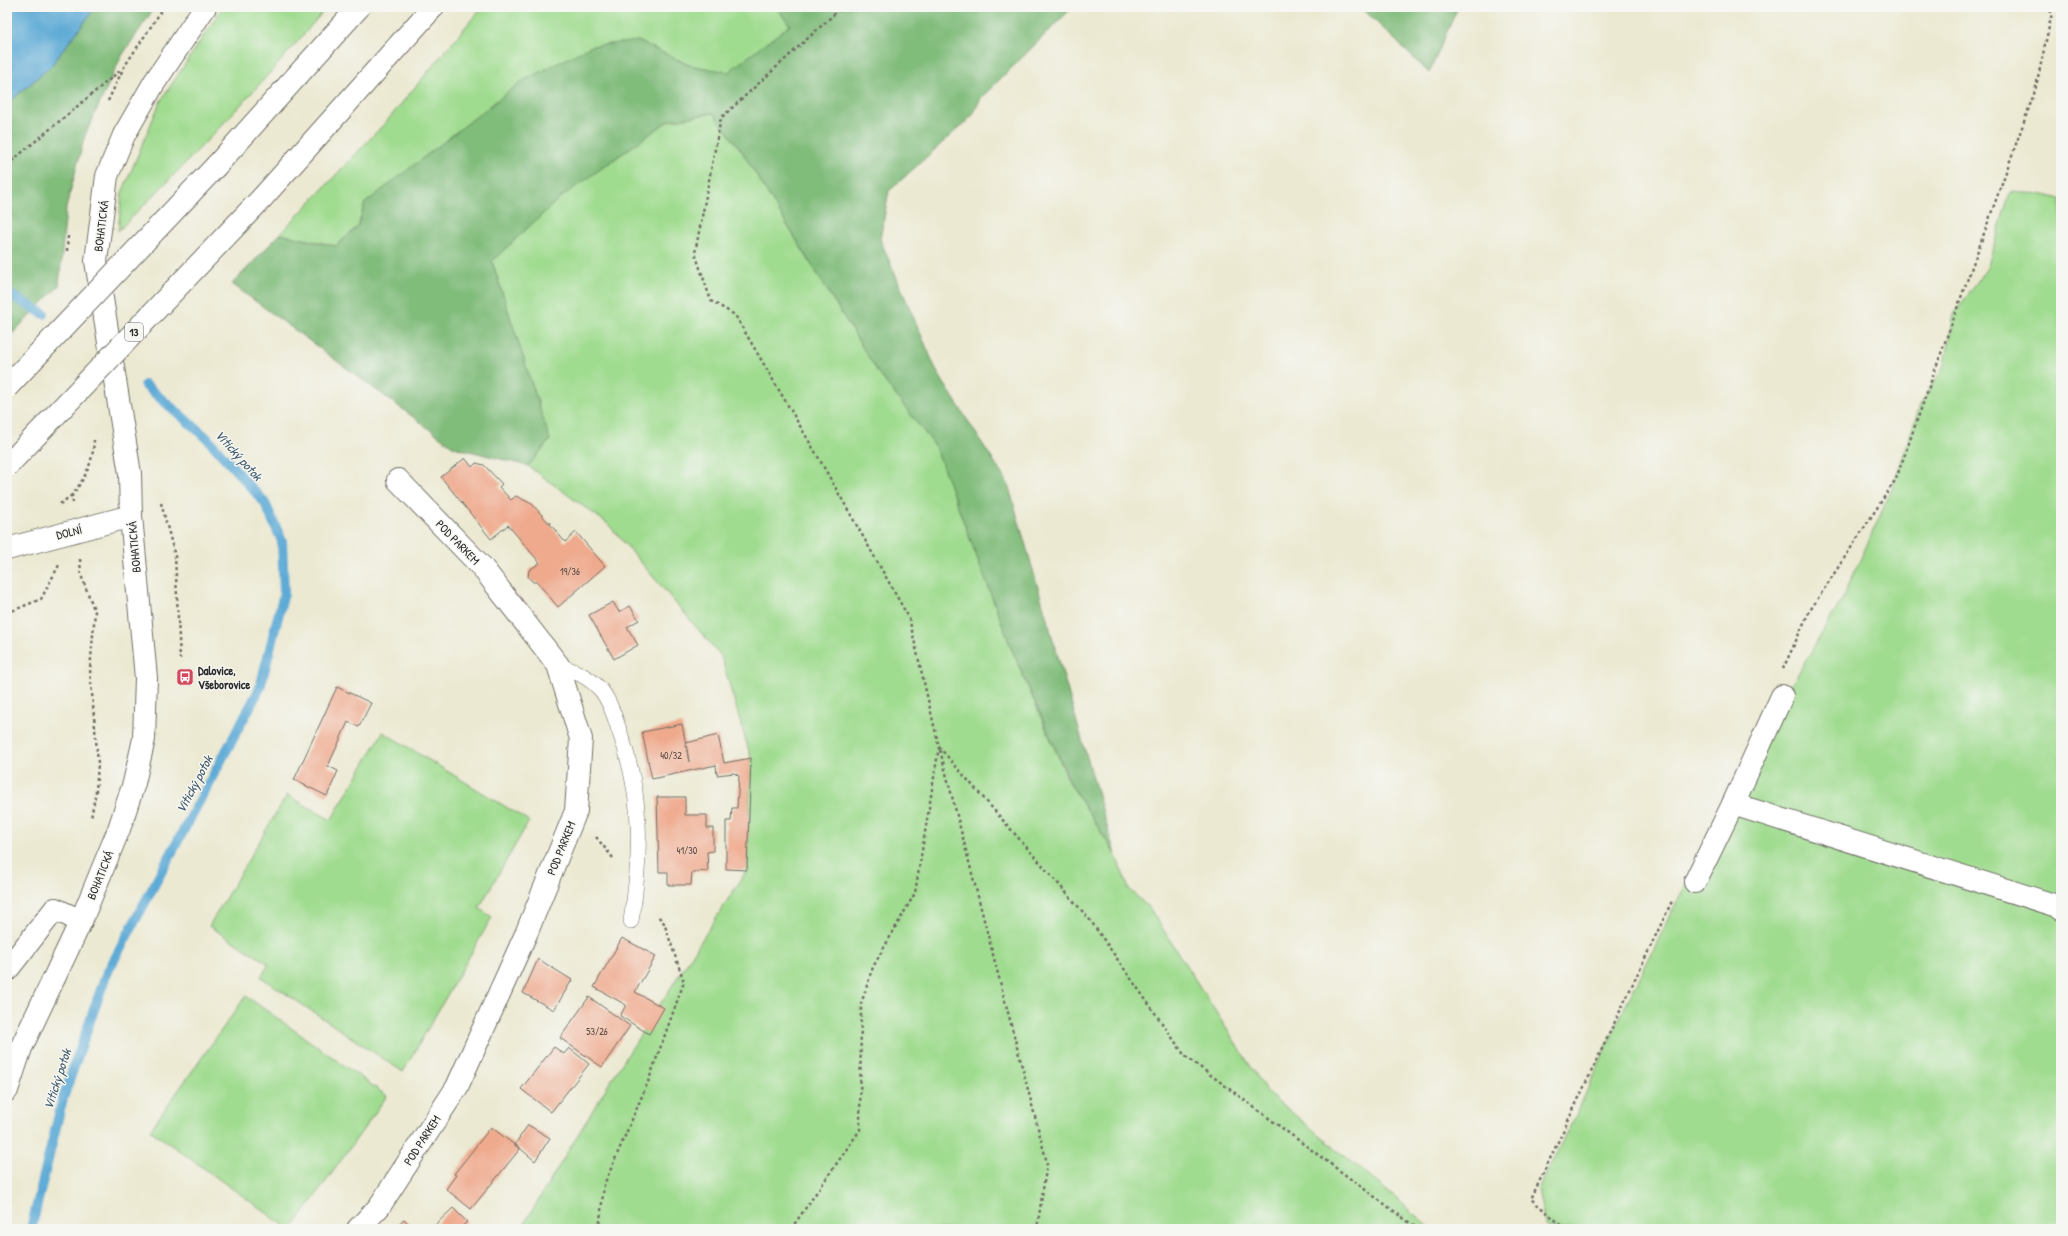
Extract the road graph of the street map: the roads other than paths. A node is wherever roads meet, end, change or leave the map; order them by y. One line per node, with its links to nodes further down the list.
1 (205, 7): 7 (main road, BOHATICKÁ)
2 (359, 7): 4 (main road, bridge)
3 (433, 7): 5 (main road, 13, bridge)
4 (7, 387)
5 (7, 466)
6 (398, 480): 9 (main road, POD PARKEM)
7 (131, 516): 8 (main road, DOLNÍ); 14 (main road, BOHATICKÁ)
8 (7, 549)
9 (558, 665): 15 (lane); 18 (main road, POD PARKEM)
10 (1782, 696): 11 (main road)
11 (1733, 804): 12 (main road); 13 (main road)
12 (1695, 882)
13 (2061, 909)
14 (81, 921): 16 (main road); 17 (main road, BOHATICKÁ)
15 (631, 921)
16 (7, 970)
17 (7, 1090)
18 (358, 1229)

